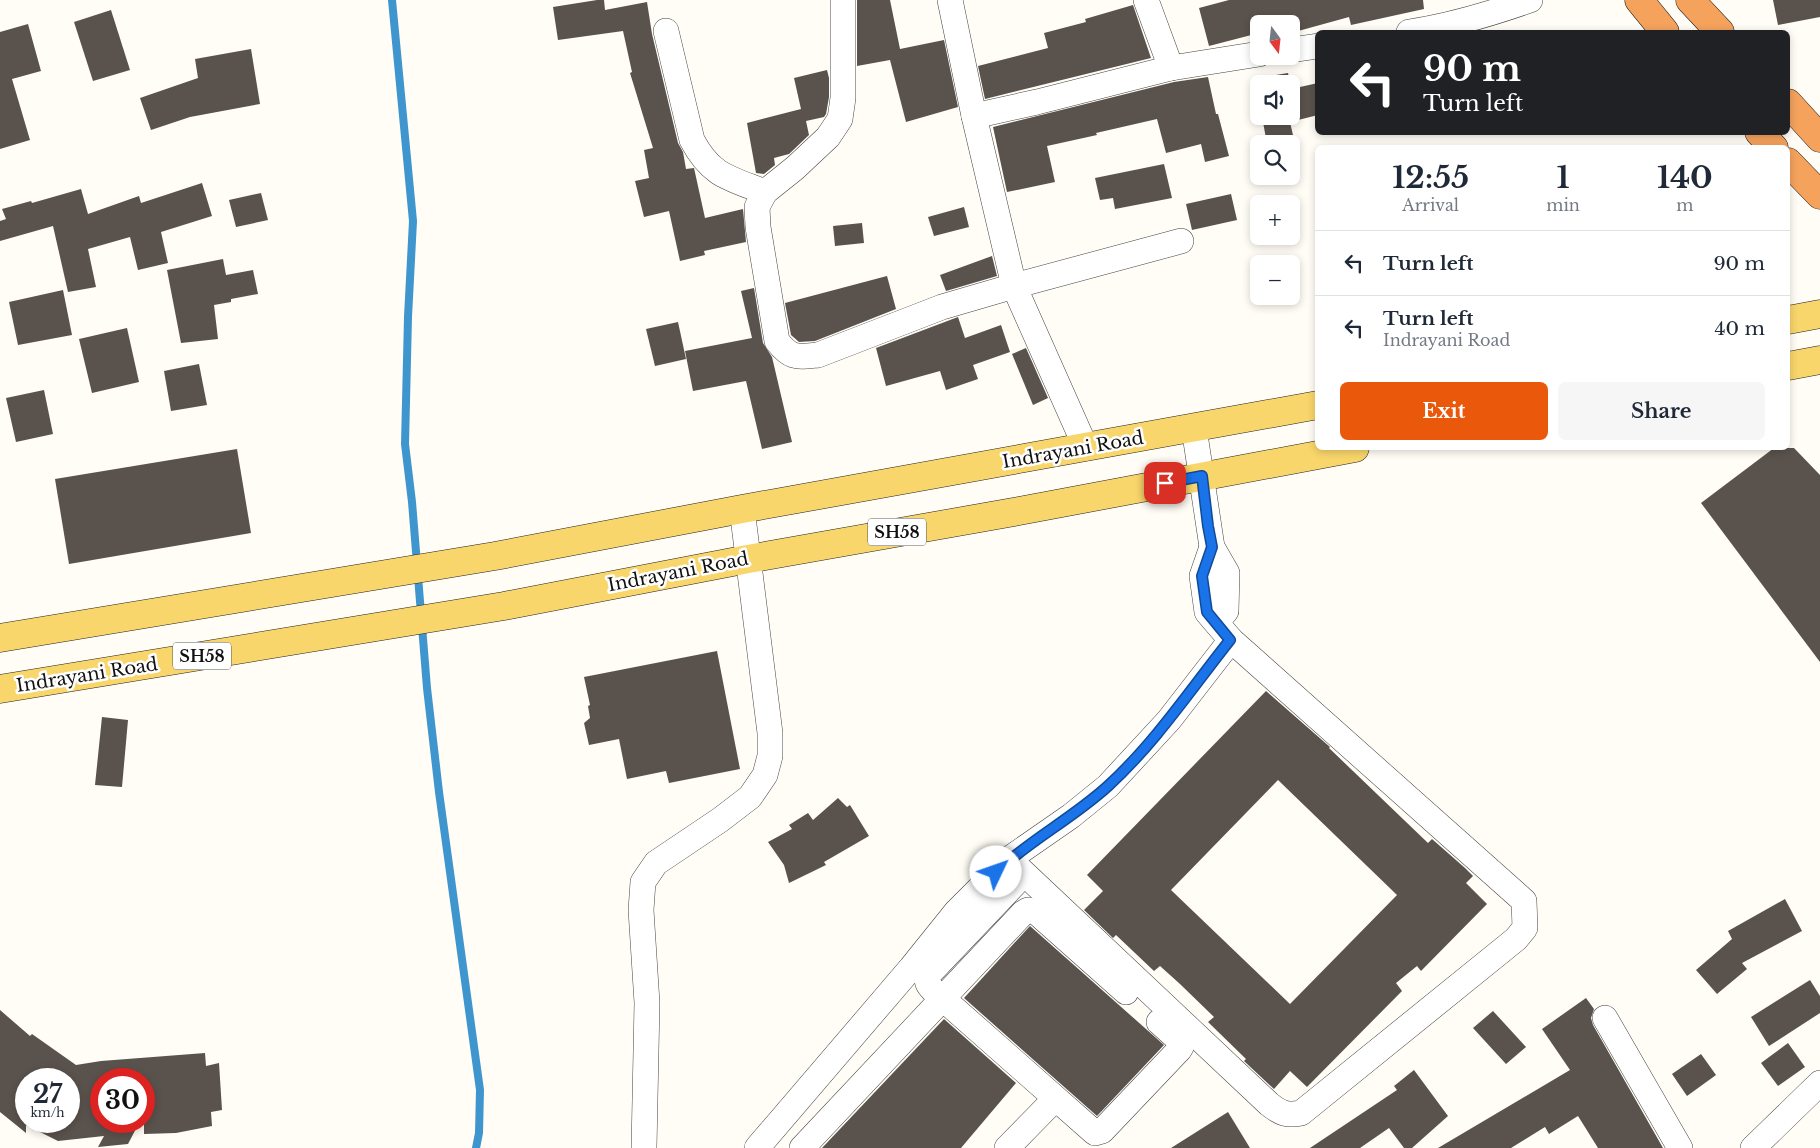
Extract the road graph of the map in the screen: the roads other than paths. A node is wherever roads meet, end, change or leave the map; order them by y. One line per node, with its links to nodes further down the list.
1 (843, 0): 22 (street)
2 (950, 0): 17 (street)
3 (1146, 0): 15 (street)
4 (1530, 0): 7 (street)
5 (1639, 0): 9 (highway)
6 (1694, 1): 10 (highway)
7 (1487, 7): 8 (street)
8 (1426, 30)
9 (1663, 30)
10 (1718, 30)
11 (666, 31): 22 (street)
12 (1315, 46): 13 (street)
13 (1300, 49)
14 (1250, 55): 15 (street)
15 (1171, 68): 17 (street)
16 (1790, 106): 19 (highway)
17 (974, 116): 25 (street)
18 (1762, 135): 20 (highway)
19 (1820, 138)
20 (1771, 145)
21 (1790, 164): 23 (highway)
22 (765, 192): 25 (street)
23 (1820, 195)
24 (1181, 241): 25 (street)
25 (1014, 286): 32 (street)
26 (1820, 314): 27 (main road)
27 (1790, 320)
28 (1820, 360): 29 (main road)
29 (1790, 366)
30 (1315, 406): 31 (main road, Indrayani Road)
31 (1194, 428): 32 (main road, Indrayani Road); 34 (street)
32 (1086, 448): 35 (main road, Indrayani Road)
33 (1344, 450): 34 (main road, Indrayani Road / SH58)
34 (1202, 476): 36 (main road, Indrayani Road / SH58); 37 (street)
35 (742, 509): 36 (street); 38 (main road, Indrayani Road)
36 (748, 559): 39 (main road, Indrayani Road / SH58); 45 (street)
37 (1223, 631): 40 (street); 40 (street)
38 (0, 638)
39 (0, 689)
40 (1017, 867): 41 (street); 46 (street)
41 (942, 998): 44 (street); 44 (street); 47 (street)
42 (1606, 1018): 49 (street)
43 (1820, 1083): 50 (street)
44 (1056, 1098): 48 (street)
45 (644, 1148)
46 (757, 1148)
47 (802, 1148)
48 (1006, 1148)
49 (1680, 1148)
50 (1752, 1148)

